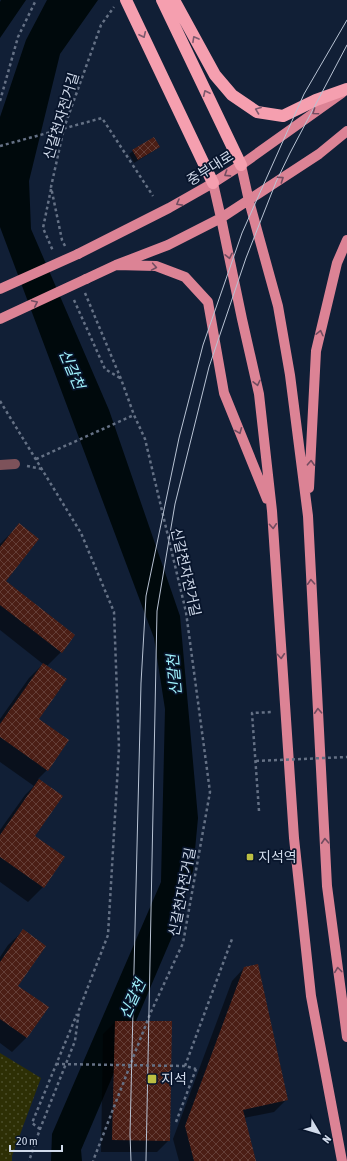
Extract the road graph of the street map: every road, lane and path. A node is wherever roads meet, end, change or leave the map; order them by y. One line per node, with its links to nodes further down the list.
1 (36, 0): 7 (path)
2 (126, 0): 12 (highway, one-way to 12)
3 (162, 0): 11 (highway, one-way to 3)
4 (174, 0): 6 (highway, one-way to 4)
5 (114, 6): 8 (path, 신갈천자전거길)
6 (347, 90): 11 (main road, 중부대로, one-way to 11)
7 (0, 101)
8 (64, 128): 10 (path); 13 (path); 17 (path, 신갈천자전거길)
9 (347, 131): 14 (main road, one-way to 9)
10 (0, 146)
11 (241, 165): 12 (main road, 중부대로, one-way to 12); 14 (main road)
12 (213, 184): 15 (main road); 19 (main road, 중부대로, one-way to 19, bridge)
13 (153, 196)
14 (249, 201): 15 (main road); 28 (main road)
15 (221, 218): 18 (main road); 27 (main road, one-way to 27)
16 (347, 240): 28 (main road, one-way to 16)
17 (65, 248)
18 (116, 265): 21 (main road, one-way to 18, bridge); 27 (main road, one-way to 27)
19 (0, 289)
20 (84, 291): 23 (path, 신갈천자전거길)
21 (0, 319)
22 (0, 401): 24 (path)
23 (134, 415): 24 (path); 41 (path, 신갈천자전거길)
24 (36, 459): 34 (path)
25 (15, 464): 26 (street)
26 (0, 465)
27 (272, 511): 29 (main road, one-way to 29)
28 (308, 516): 35 (main road, one-way to 28)
29 (285, 711): 31 (path); 42 (main road)
30 (347, 757): 31 (path, bridge)
31 (256, 761): 32 (path)
32 (260, 811)
33 (232, 939): 37 (path)
34 (79, 1010): 36 (path); 39 (path)
35 (347, 1037)
36 (56, 1064): 37 (path, bridge); 39 (path)
37 (185, 1066): 38 (path, bridge)
38 (176, 1122)
39 (40, 1129): 40 (path)
40 (29, 1161)
41 (93, 1161)
42 (342, 1161)

